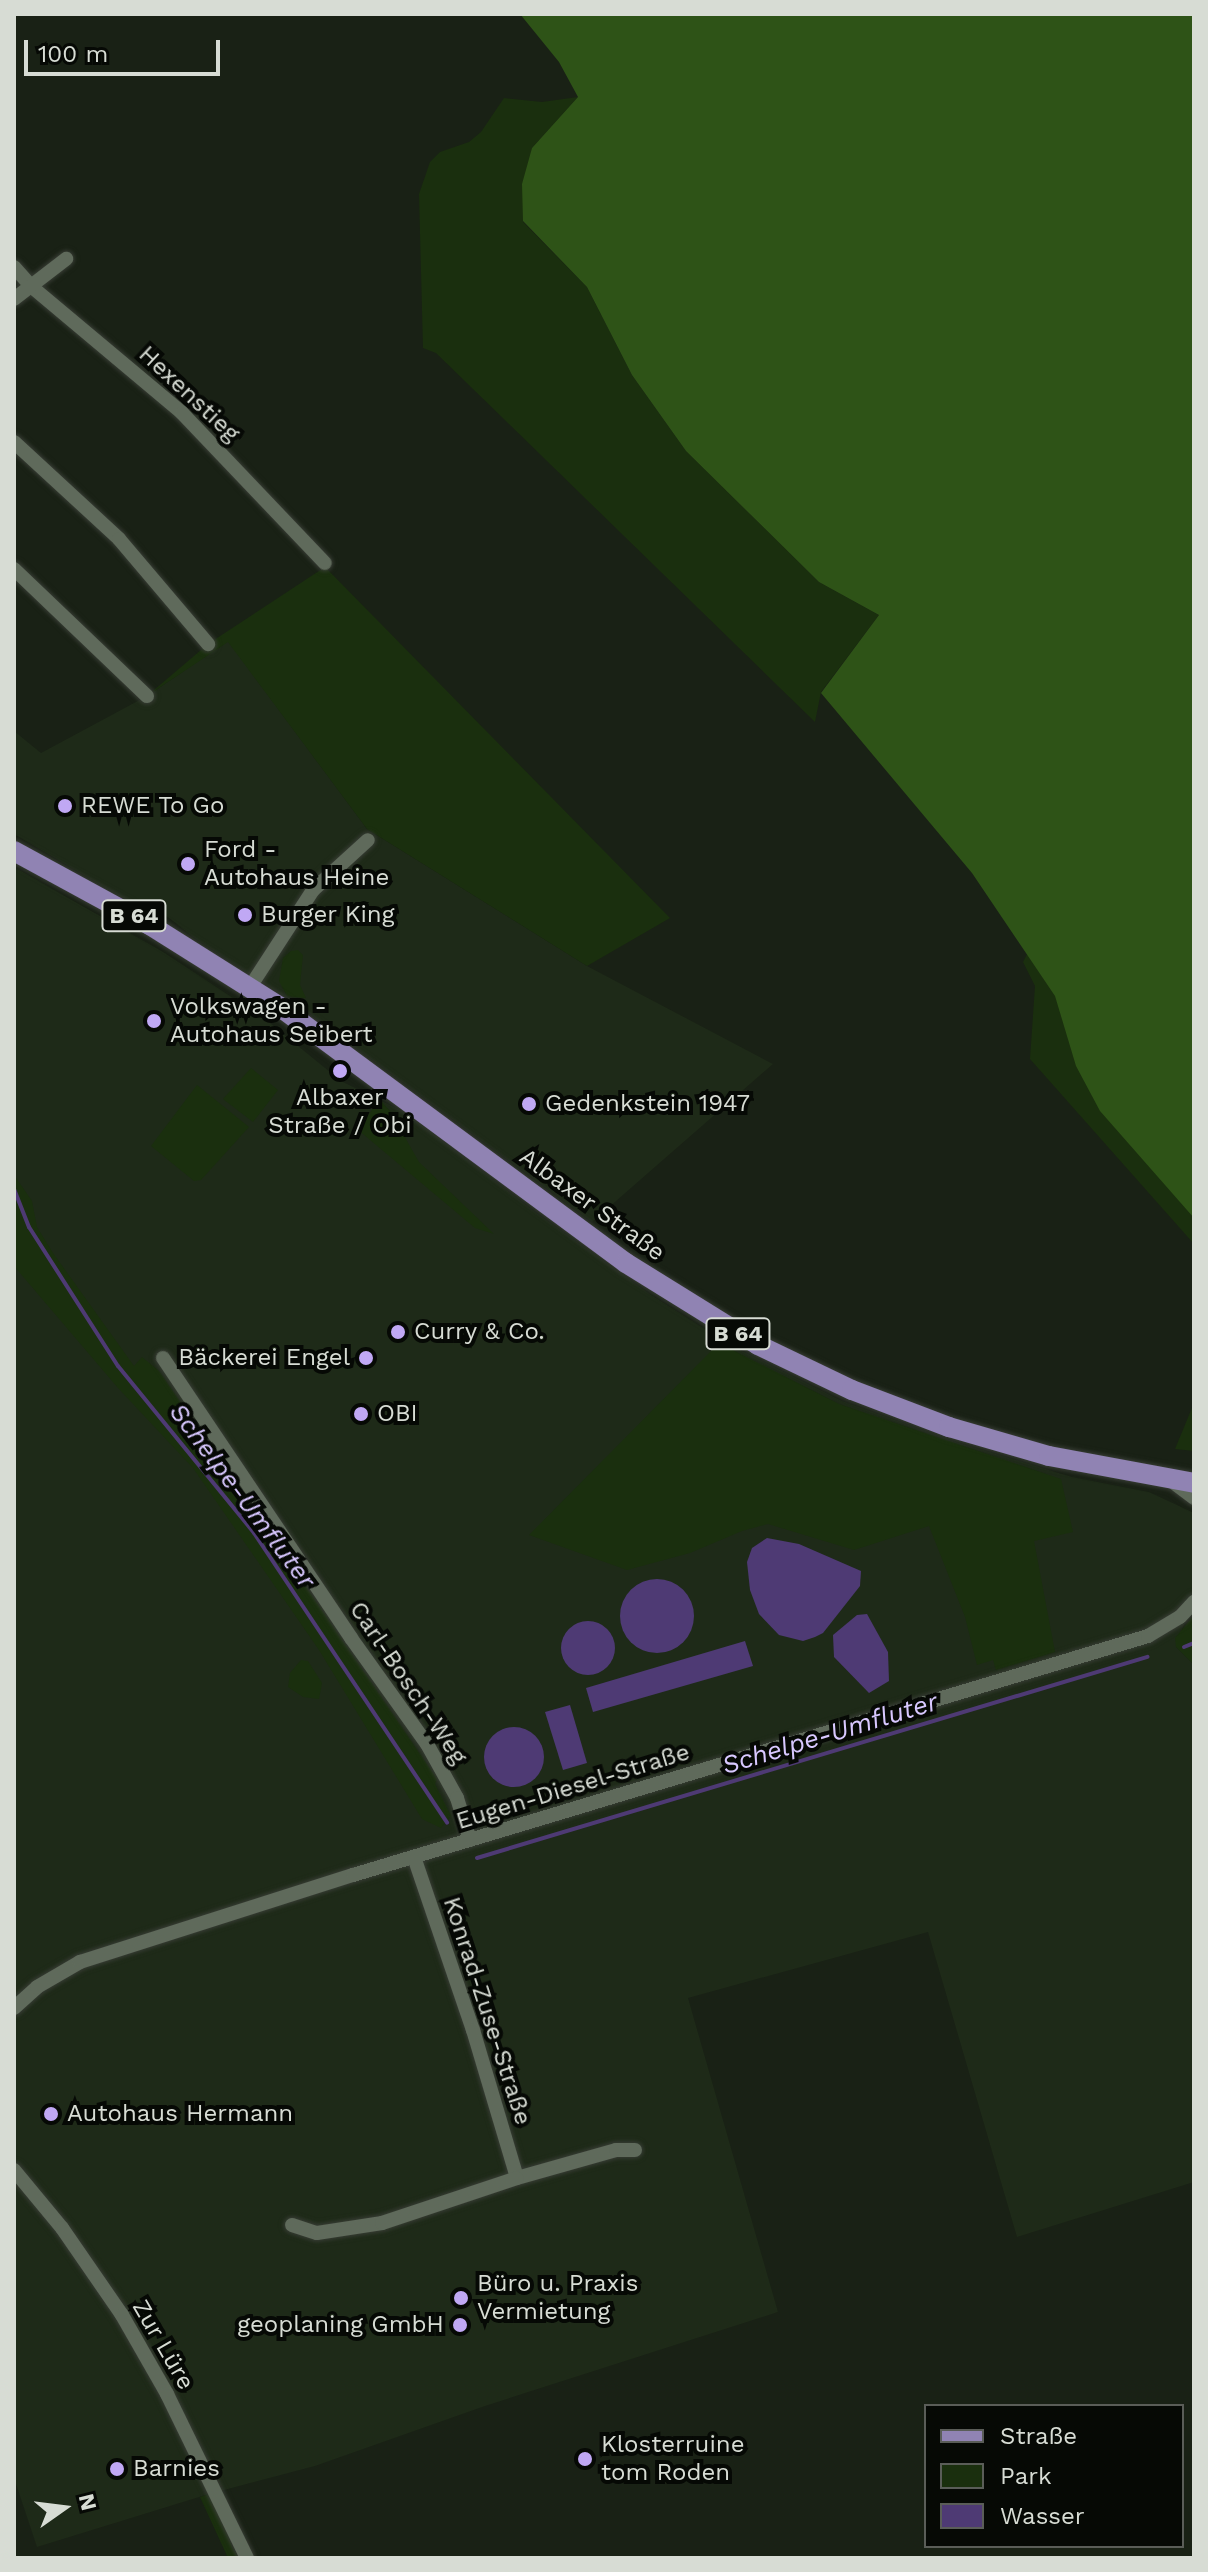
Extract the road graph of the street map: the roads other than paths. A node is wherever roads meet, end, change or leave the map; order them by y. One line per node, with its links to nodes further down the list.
1 (66, 259): 3 (street)
2 (14, 267): 3 (street, Hexenstieg)
3 (32, 287): 4 (street); 6 (street, Hexenstieg)
4 (14, 299)
5 (14, 442): 8 (street)
6 (325, 563)
7 (14, 569): 9 (street)
8 (208, 644)
9 (147, 696)
10 (368, 840): 12 (street)
11 (14, 851): 12 (main road, Albaxer Straße / B 64)
12 (250, 987): 14 (main road, Albaxer Straße / B 64)
13 (163, 1358): 18 (street, Carl-Bosch-Weg)
14 (1169, 1479): 15 (main road, Albaxer Straße / B 64); 16 (street)
15 (1194, 1483)
16 (1194, 1498)
17 (1194, 1602): 18 (street, Eugen-Diesel-Straße)
18 (470, 1840): 19 (street, Eugen-Diesel-Straße)
19 (414, 1857): 20 (street, Eugen-Diesel-Straße); 23 (street, Konrad-Zuse-Straße)
20 (14, 2008)
21 (635, 2150): 23 (street)
22 (14, 2170): 25 (street, Zur Lüre)
23 (517, 2178): 24 (street)
24 (292, 2225)
25 (247, 2558)

